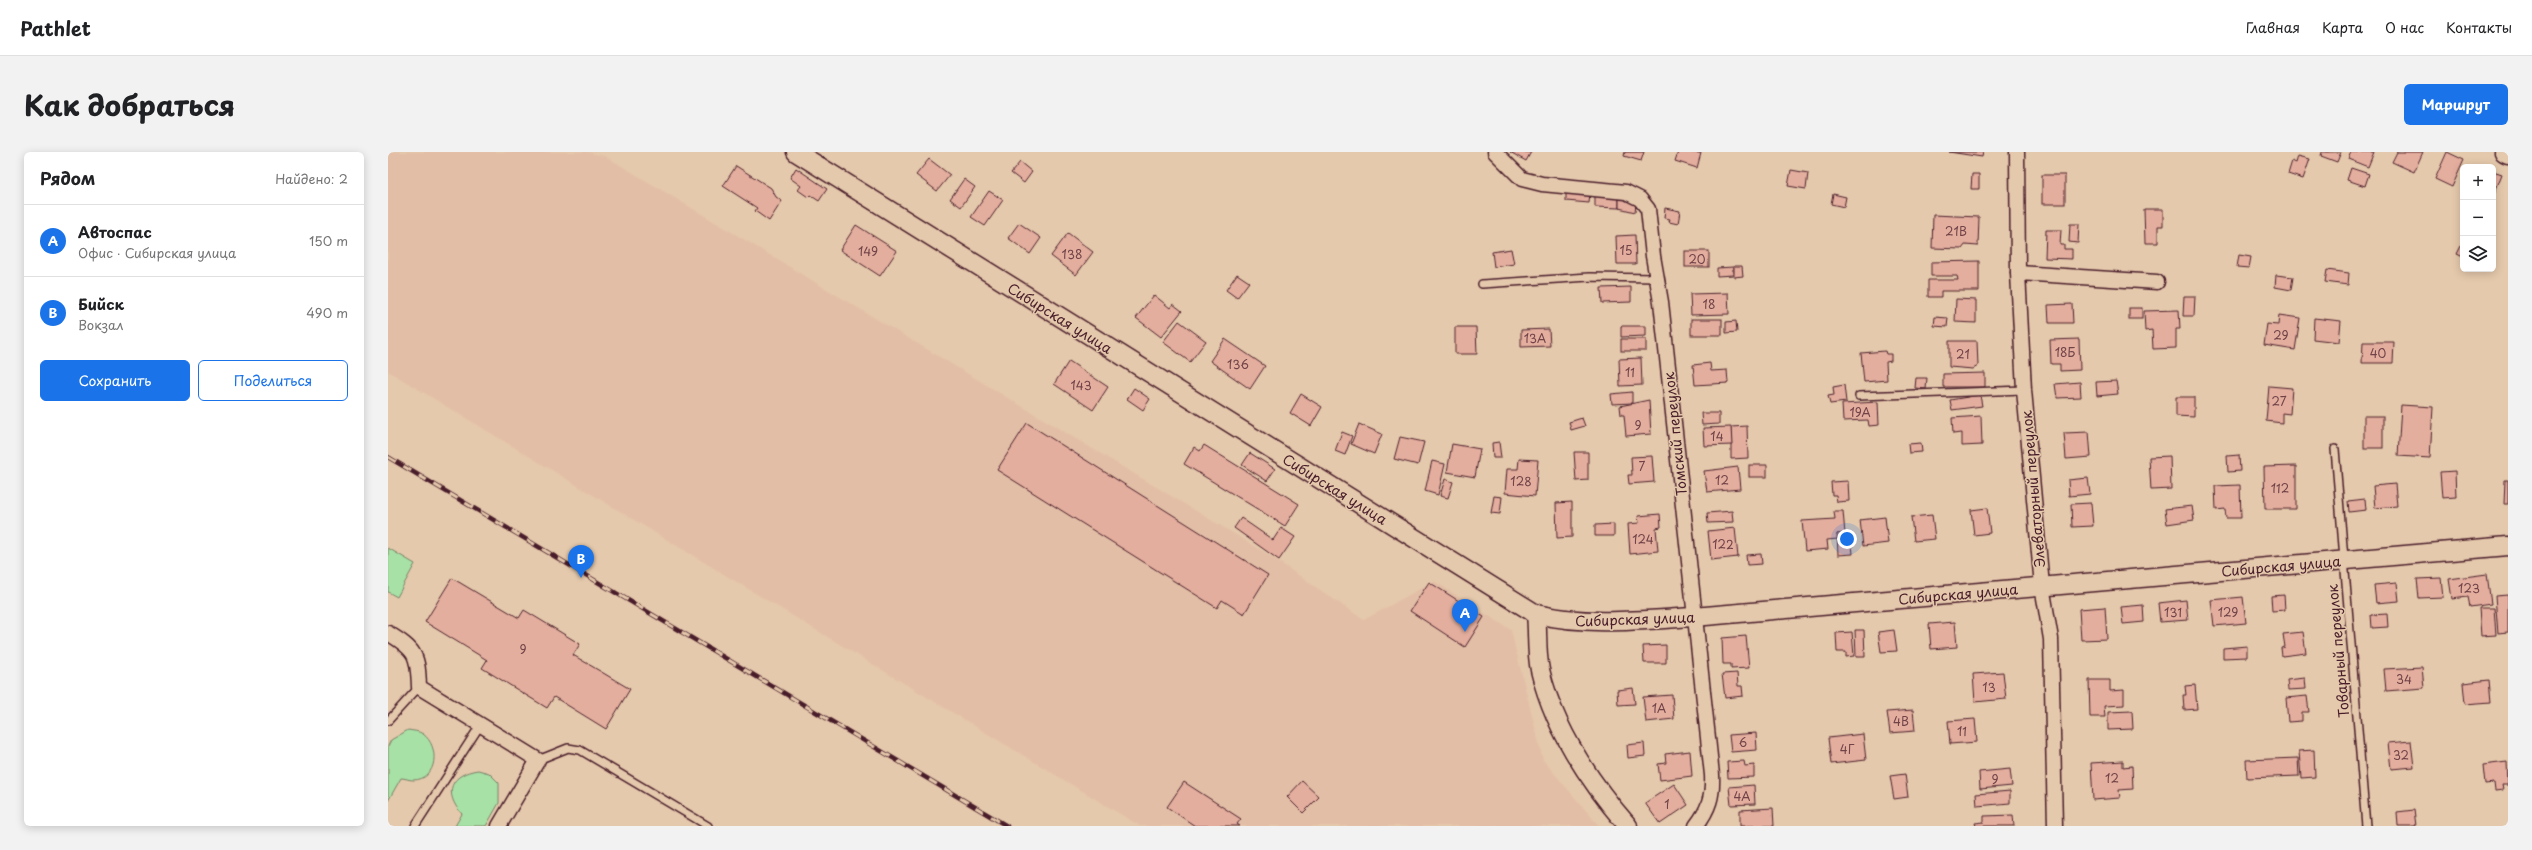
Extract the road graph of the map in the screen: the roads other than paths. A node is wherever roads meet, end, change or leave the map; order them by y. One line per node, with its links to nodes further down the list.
1 (796, 152): 16 (street, Сибирская улица)
2 (1495, 152): 7 (street, Томский переулок)
3 (2017, 152): 6 (street, Элеваторный переулок)
4 (2504, 152): 5 (street)
5 (2508, 154)
6 (2018, 273): 8 (street); 10 (street, Элеваторный переулок)
7 (1657, 278): 9 (lane); 17 (street, Томский переулок)
8 (2157, 282)
9 (1482, 284)
10 (2024, 390): 11 (lane); 15 (street, Элеваторный переулок)
11 (1859, 396)
12 (2335, 449): 14 (lane, Товарный переулок)
13 (2508, 546): 14 (street, Сибирская улица)
14 (2343, 560): 15 (street, Сибирская улица); 29 (lane, Товарный переулок)
15 (2042, 586): 17 (street, Сибирская улица); 28 (street, Элеваторный переулок)
16 (1536, 614): 17 (street, Сибирская улица); 26 (street)
17 (1694, 618): 27 (street, Томский переулок)
18 (388, 633): 19 (street)
19 (419, 687): 20 (lane); 21 (street)
20 (388, 721)
21 (480, 724): 22 (street); 23 (lane)
22 (538, 760): 24 (street); 25 (lane)
23 (415, 826)
24 (499, 826)
25 (708, 826)
26 (1628, 826)
27 (1696, 826)
28 (2055, 826)
29 (2366, 826)

